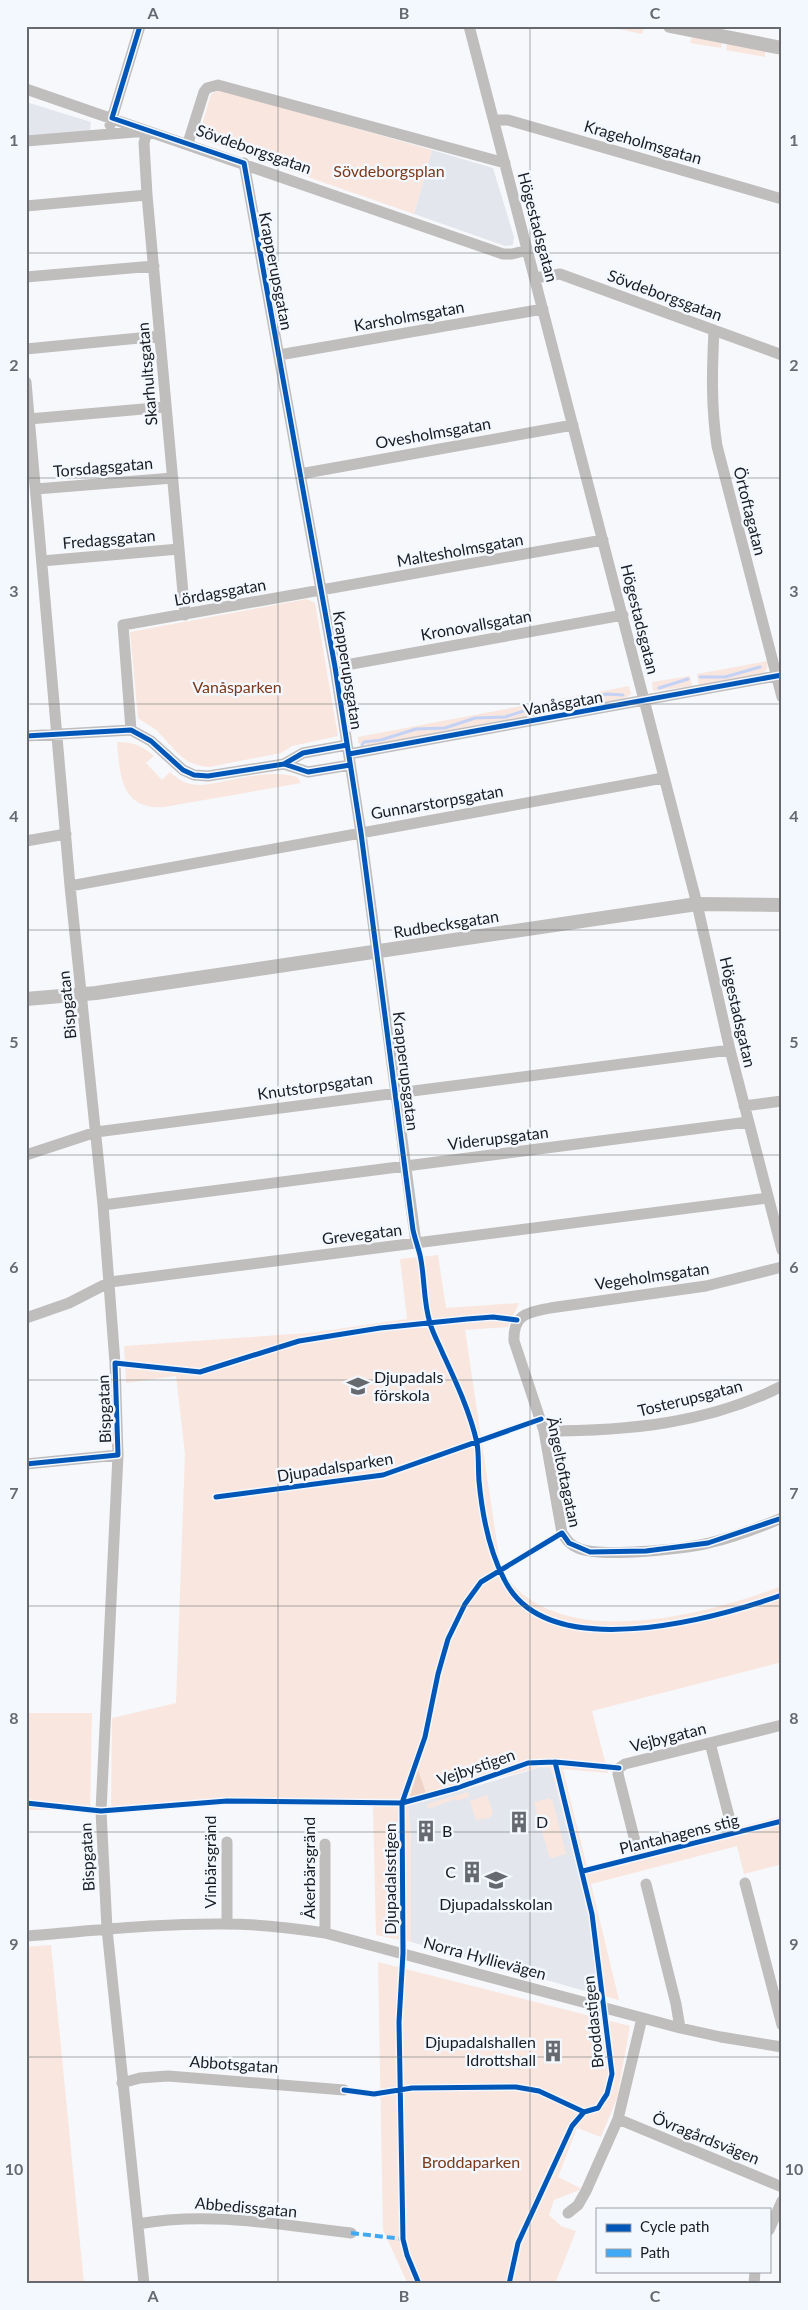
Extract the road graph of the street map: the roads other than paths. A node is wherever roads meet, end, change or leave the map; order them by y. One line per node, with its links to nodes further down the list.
1 (140, 26): 6 (street)
2 (468, 26): 7 (street, Högestadsgatan)
3 (670, 26): 4 (street)
4 (782, 48)
5 (26, 89): 6 (street, Sövdeborgsgatan)
6 (112, 118): 8 (street, Sövdeborgsgatan); 9 (street)
7 (494, 120): 13 (street, Högestadsgatan); 15 (street, Krageholmsgatan)
8 (148, 131): 9 (street); 11 (street, Sövdeborgsgatan); 14 (street, Skarhultsgatan)
9 (107, 134): 10 (street)
10 (26, 141)
11 (188, 143): 12 (street, Sövdeborgsgatan); 13 (street)
12 (244, 163): 17 (street, Sövdeborgsgatan); 25 (street, Krapperupsgatan)
13 (505, 163): 17 (street, Högestadsgatan)
14 (148, 195): 16 (street); 18 (street, Skarhultsgatan)
15 (782, 199)
16 (26, 206)
17 (528, 250): 20 (street, Högestadsgatan)
18 (154, 266): 19 (street); 23 (street, Skarhultsgatan)
19 (26, 277)
20 (535, 278): 21 (street, Högestadsgatan); 22 (street, Sövdeborgsgatan)
21 (543, 309): 25 (street, Karsholmsgatan); 30 (street, Högestadsgatan)
22 (714, 330): 26 (street, Sövdeborgsgatan); 41 (street, Örtoftagatan)
23 (160, 336): 24 (street); 28 (street, Skarhultsgatan)
24 (26, 349)
25 (279, 355): 31 (street, Krapperupsgatan)
26 (782, 355)
27 (26, 382): 29 (street, Bispgatan)
28 (166, 408): 29 (street); 32 (street, Skarhultsgatan)
29 (29, 419): 33 (street, Bispgatan)
30 (572, 425): 31 (street, Ovesholmsgatan); 34 (street, Högestadsgatan)
31 (300, 474): 37 (street, Krapperupsgatan)
32 (173, 478): 33 (street, Torsdagsgatan); 35 (street, Skarhultsgatan)
33 (36, 489): 36 (street, Bispgatan)
34 (603, 540): 37 (street, Maltesholmsgatan); 39 (street, Högestadsgatan)
35 (179, 549): 36 (street, Fredagsgatan); 38 (street, Skarhultsgatan)
36 (42, 561): 45 (street, Bispgatan)
37 (323, 591): 38 (street, Lördagsgatan); 40 (street, Krapperupsgatan)
38 (185, 615): 44 (street, Lördagsgatan)
39 (623, 615): 40 (street, Kronovallsgatan); 43 (street, Högestadsgatan)
40 (335, 667): 47 (street, Krapperupsgatan)
41 (779, 676): 42 (street, Örtoftagatan); 43 (street, Vanåsgatan)
42 (782, 697)
43 (644, 701): 47 (street, Vanåsgatan); 49 (street, Högestadsgatan)
44 (131, 730): 45 (street); 48 (street)
45 (56, 734): 46 (street); 51 (street, Bispgatan)
46 (26, 736)
47 (349, 755): 48 (street); 48 (street); 50 (street, Krapperupsgatan)
48 (284, 764)
49 (663, 778): 50 (street, Gunnarstorpsgatan); 54 (street, Högestadsgatan)
50 (361, 833): 53 (street, Gunnarstorpsgatan); 56 (street, Krapperupsgatan)
51 (66, 834): 52 (street); 53 (street, Bispgatan)
52 (26, 841)
53 (70, 886): 57 (street, Bispgatan)
54 (697, 904): 55 (street, Rudbecksgatan); 56 (street, Rudbecksgatan); 59 (street, Högestadsgatan)
55 (782, 905)
56 (377, 952): 57 (street, Rudbecksgatan); 60 (street, Krapperupsgatan)
57 (82, 995): 58 (street, Rudbecksgatan); 64 (street, Bispgatan)
58 (26, 999)
59 (730, 1050): 60 (street, Knutstorpsgatan); 62 (street, Högestadsgatan)
60 (396, 1092): 64 (street, Knutstorpsgatan); 66 (street, Krapperupsgatan)
61 (782, 1101): 62 (street)
62 (744, 1106): 63 (street, Högestadsgatan)
63 (748, 1122): 66 (street, Viderupsgatan); 67 (street, Högestadsgatan)
64 (96, 1132): 65 (street, Knutstorpsgatan); 68 (street, Bispgatan)
65 (26, 1155)
66 (405, 1166): 68 (street, Viderupsgatan); 69 (street, Krapperupsgatan)
67 (768, 1198): 69 (street, Grevegatan); 70 (street, Högestadsgatan)
68 (103, 1205): 72 (street, Bispgatan)
69 (416, 1243): 72 (street, Grevegatan)
70 (782, 1250)
71 (782, 1267): 73 (street, Vegeholmsgatan)
72 (110, 1282): 74 (street, Grevegatan); 77 (street, Bispgatan)
73 (526, 1314): 76 (street, Ängeltoftagatan)
74 (26, 1318)
75 (782, 1386): 76 (street, Tosterupsgatan)
76 (544, 1431): 79 (street, Ängeltoftagatan)
77 (118, 1455): 78 (street); 89 (street, Bispgatan)
78 (26, 1464)
79 (782, 1518)
80 (782, 1724): 81 (street, Vejbygatan)
81 (710, 1743): 82 (street); 85 (street, Vejbygatan)
82 (732, 1828)
83 (227, 1842): 88 (street, Vinbärsgränd)
84 (325, 1844): 90 (street, Åkerbärsgränd)
85 (638, 1853)
86 (745, 1883): 93 (street)
87 (646, 1884): 94 (street)
88 (226, 1924): 89 (street, Norra Hyllievägen); 90 (street, Norra Hyllievägen)
89 (107, 1929): 91 (street, Norra Hyllievägen); 96 (street, Bispgatan)
90 (325, 1933): 92 (street, Norra Hyllievägen)
91 (26, 1936)
92 (642, 2018): 94 (street, Norra Hyllievägen); 98 (street)
93 (782, 2025)
94 (680, 2028): 95 (street, Norra Hyllievägen)
95 (782, 2047)
96 (122, 2083): 97 (street, Abbotsgatan); 102 (street, Bispgatan)
97 (344, 2090)
98 (618, 2119): 99 (street, Övragårdsvägen); 101 (street)
99 (782, 2187)
100 (782, 2201): 103 (street)
101 (568, 2213)
102 (138, 2224): 104 (street, Abbedissgatan); 105 (street, Bispgatan)
103 (770, 2228)
104 (351, 2233)
105 (144, 2284)

